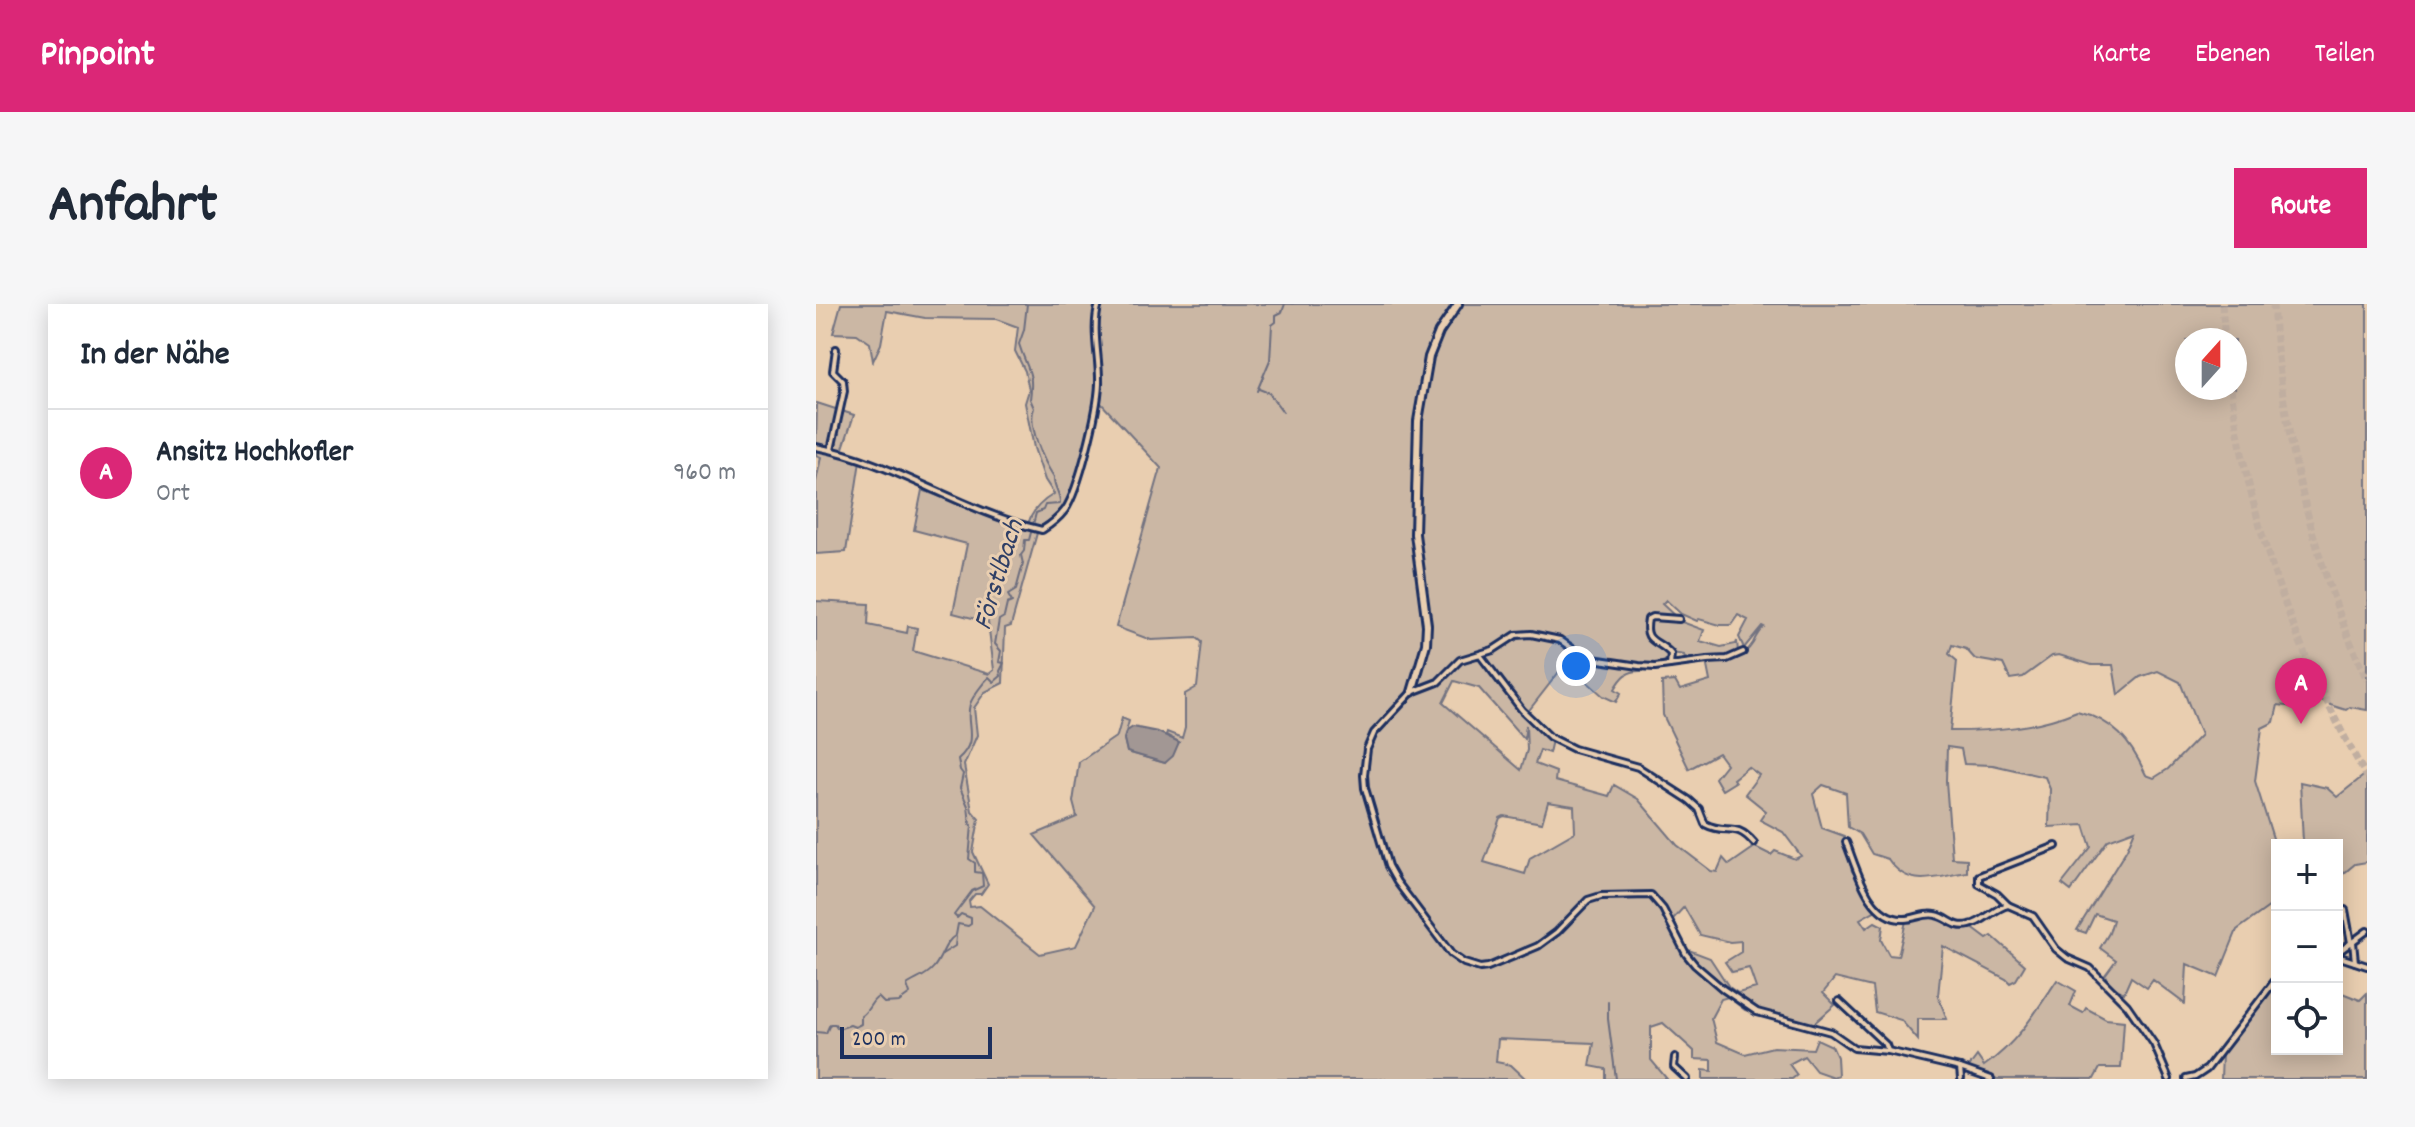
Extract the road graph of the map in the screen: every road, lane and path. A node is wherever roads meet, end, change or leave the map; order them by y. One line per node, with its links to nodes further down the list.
1 (1099, 304): 5 (street)
2 (1458, 304): 10 (street)
3 (836, 349): 5 (street)
4 (816, 447): 5 (street)
5 (831, 450)
6 (1679, 619): 9 (street)
7 (1743, 652): 9 (street)
8 (1480, 655): 9 (street); 10 (street); 12 (street)
9 (1670, 665)
10 (1412, 692): 24 (street)
11 (1846, 842): 14 (street)
12 (1754, 843)
13 (2056, 846): 14 (street)
14 (2008, 905): 30 (street)
15 (2345, 910): 17 (street)
16 (2367, 931): 17 (street)
17 (2352, 943): 18 (street); 20 (street)
18 (2343, 950)
19 (2343, 957): 20 (street)
20 (2355, 962): 21 (street)
21 (2366, 966)
22 (2273, 983): 31 (street)
23 (1839, 1001): 24 (street)
24 (1888, 1051): 26 (street)
25 (1675, 1057): 27 (street)
26 (1960, 1068): 28 (street); 29 (street)
27 (1687, 1079)
28 (1961, 1079)
29 (1991, 1079)
30 (2169, 1079)
31 (2186, 1079)

